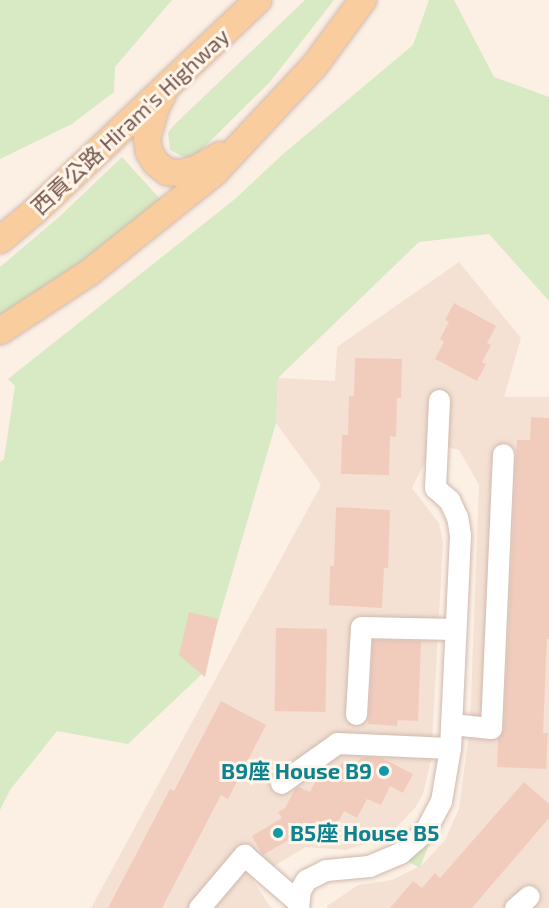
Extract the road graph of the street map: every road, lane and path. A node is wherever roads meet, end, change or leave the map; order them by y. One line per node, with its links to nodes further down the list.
1 (258, 0): 3 (main road, 西貢公路 Hiram's Highway)
2 (363, 0): 4 (main road)
3 (171, 82): 4 (main road); 5 (main road, 西貢公路 Hiram's Highway)
4 (261, 125): 6 (main road)
5 (0, 240)
6 (0, 331)
7 (439, 400): 9 (street)
8 (503, 454): 11 (street)
9 (455, 629): 10 (street); 11 (street)
10 (356, 714)
11 (451, 724): 12 (street)
12 (450, 748): 13 (street); 14 (street)
13 (281, 783)
14 (298, 904): 15 (street)
15 (199, 908)

